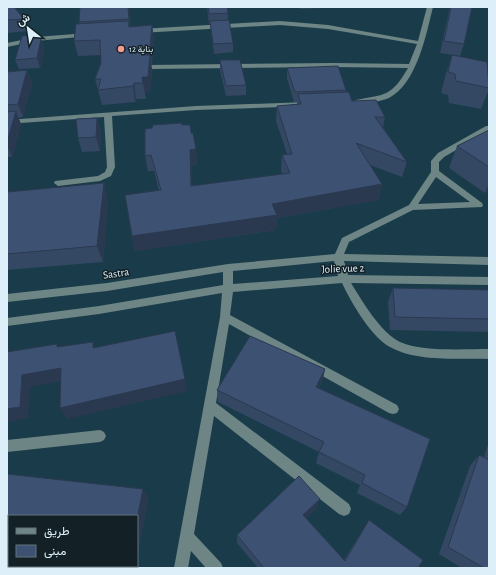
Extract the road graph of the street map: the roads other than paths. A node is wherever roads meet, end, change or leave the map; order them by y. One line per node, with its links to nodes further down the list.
1 (430, 7): 4 (street)
2 (134, 32): 4 (street)
3 (95, 34): 5 (street)
4 (420, 43): 6 (street)
5 (7, 45)
6 (412, 66): 7 (street); 8 (street)
7 (148, 67)
8 (352, 103)
9 (315, 104): 10 (street)
10 (108, 115): 11 (street); 14 (street)
11 (7, 122)
12 (489, 128): 13 (street)
13 (435, 172): 16 (street); 17 (street)
14 (58, 183)
15 (489, 204): 16 (street)
16 (480, 205): 17 (street)
17 (412, 208): 18 (street)
18 (338, 258): 19 (street, Jolie vue 2); 20 (street, Jolie vue 2); 21 (street)
19 (489, 261)
20 (228, 268): 23 (street); 24 (street, Sastra)
21 (345, 279): 22 (street, Jolie vue 2); 23 (street, Jolie vue 2); 27 (street)
22 (489, 281)
23 (228, 288): 25 (street); 26 (street, Jolie vue 2)
24 (7, 298)
25 (225, 316): 28 (street); 29 (street)
26 (7, 322)
27 (489, 354)
28 (209, 405): 32 (street); 33 (street)
29 (393, 409)
30 (100, 436): 31 (street)
31 (7, 446)
32 (344, 509)
33 (187, 536): 34 (street); 35 (street)
34 (182, 568)
35 (216, 568)

